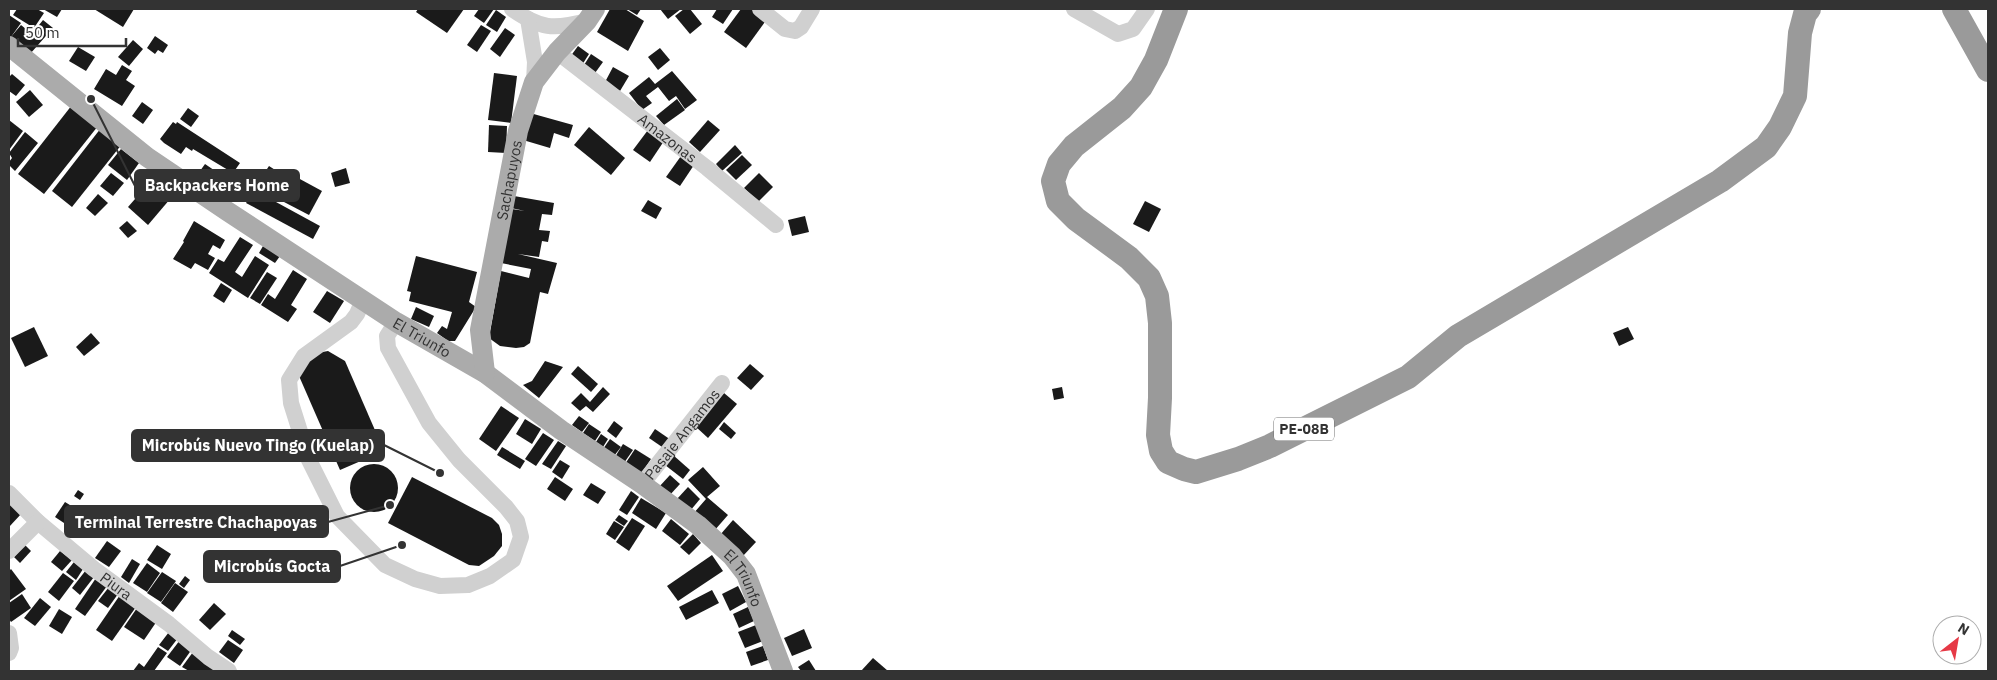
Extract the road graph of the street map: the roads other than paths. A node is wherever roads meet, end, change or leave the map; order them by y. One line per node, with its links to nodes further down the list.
1 (512, 9): 10 (street)
2 (760, 9): 3 (street)
3 (812, 9)
4 (1074, 9): 5 (street)
5 (1147, 9)
6 (1176, 9): 7 (highway, PE-08B)
7 (1809, 9)
8 (1954, 9): 13 (highway)
9 (591, 15): 10 (street); 12 (main road, Sachapuyos)
10 (528, 19): 14 (street)
11 (9, 46): 16 (main road, El Triunfo)
12 (557, 52): 14 (main road, Sachapuyos); 15 (street, Amazonas)
13 (1988, 70)
14 (534, 82): 18 (main road, Sachapuyos)
15 (776, 225)
16 (362, 300): 17 (main road, El Triunfo); 17 (street)
17 (396, 322): 18 (main road, El Triunfo)
18 (485, 373): 20 (main road, El Triunfo)
19 (722, 383): 20 (street, Pasaje Angamos)
20 (642, 484): 27 (main road, El Triunfo)
21 (9, 493): 22 (street, Piura)
22 (38, 522): 23 (street); 26 (street, Piura)
23 (9, 551)
24 (9, 633): 25 (street)
25 (9, 653)
26 (229, 671)
27 (783, 671)

